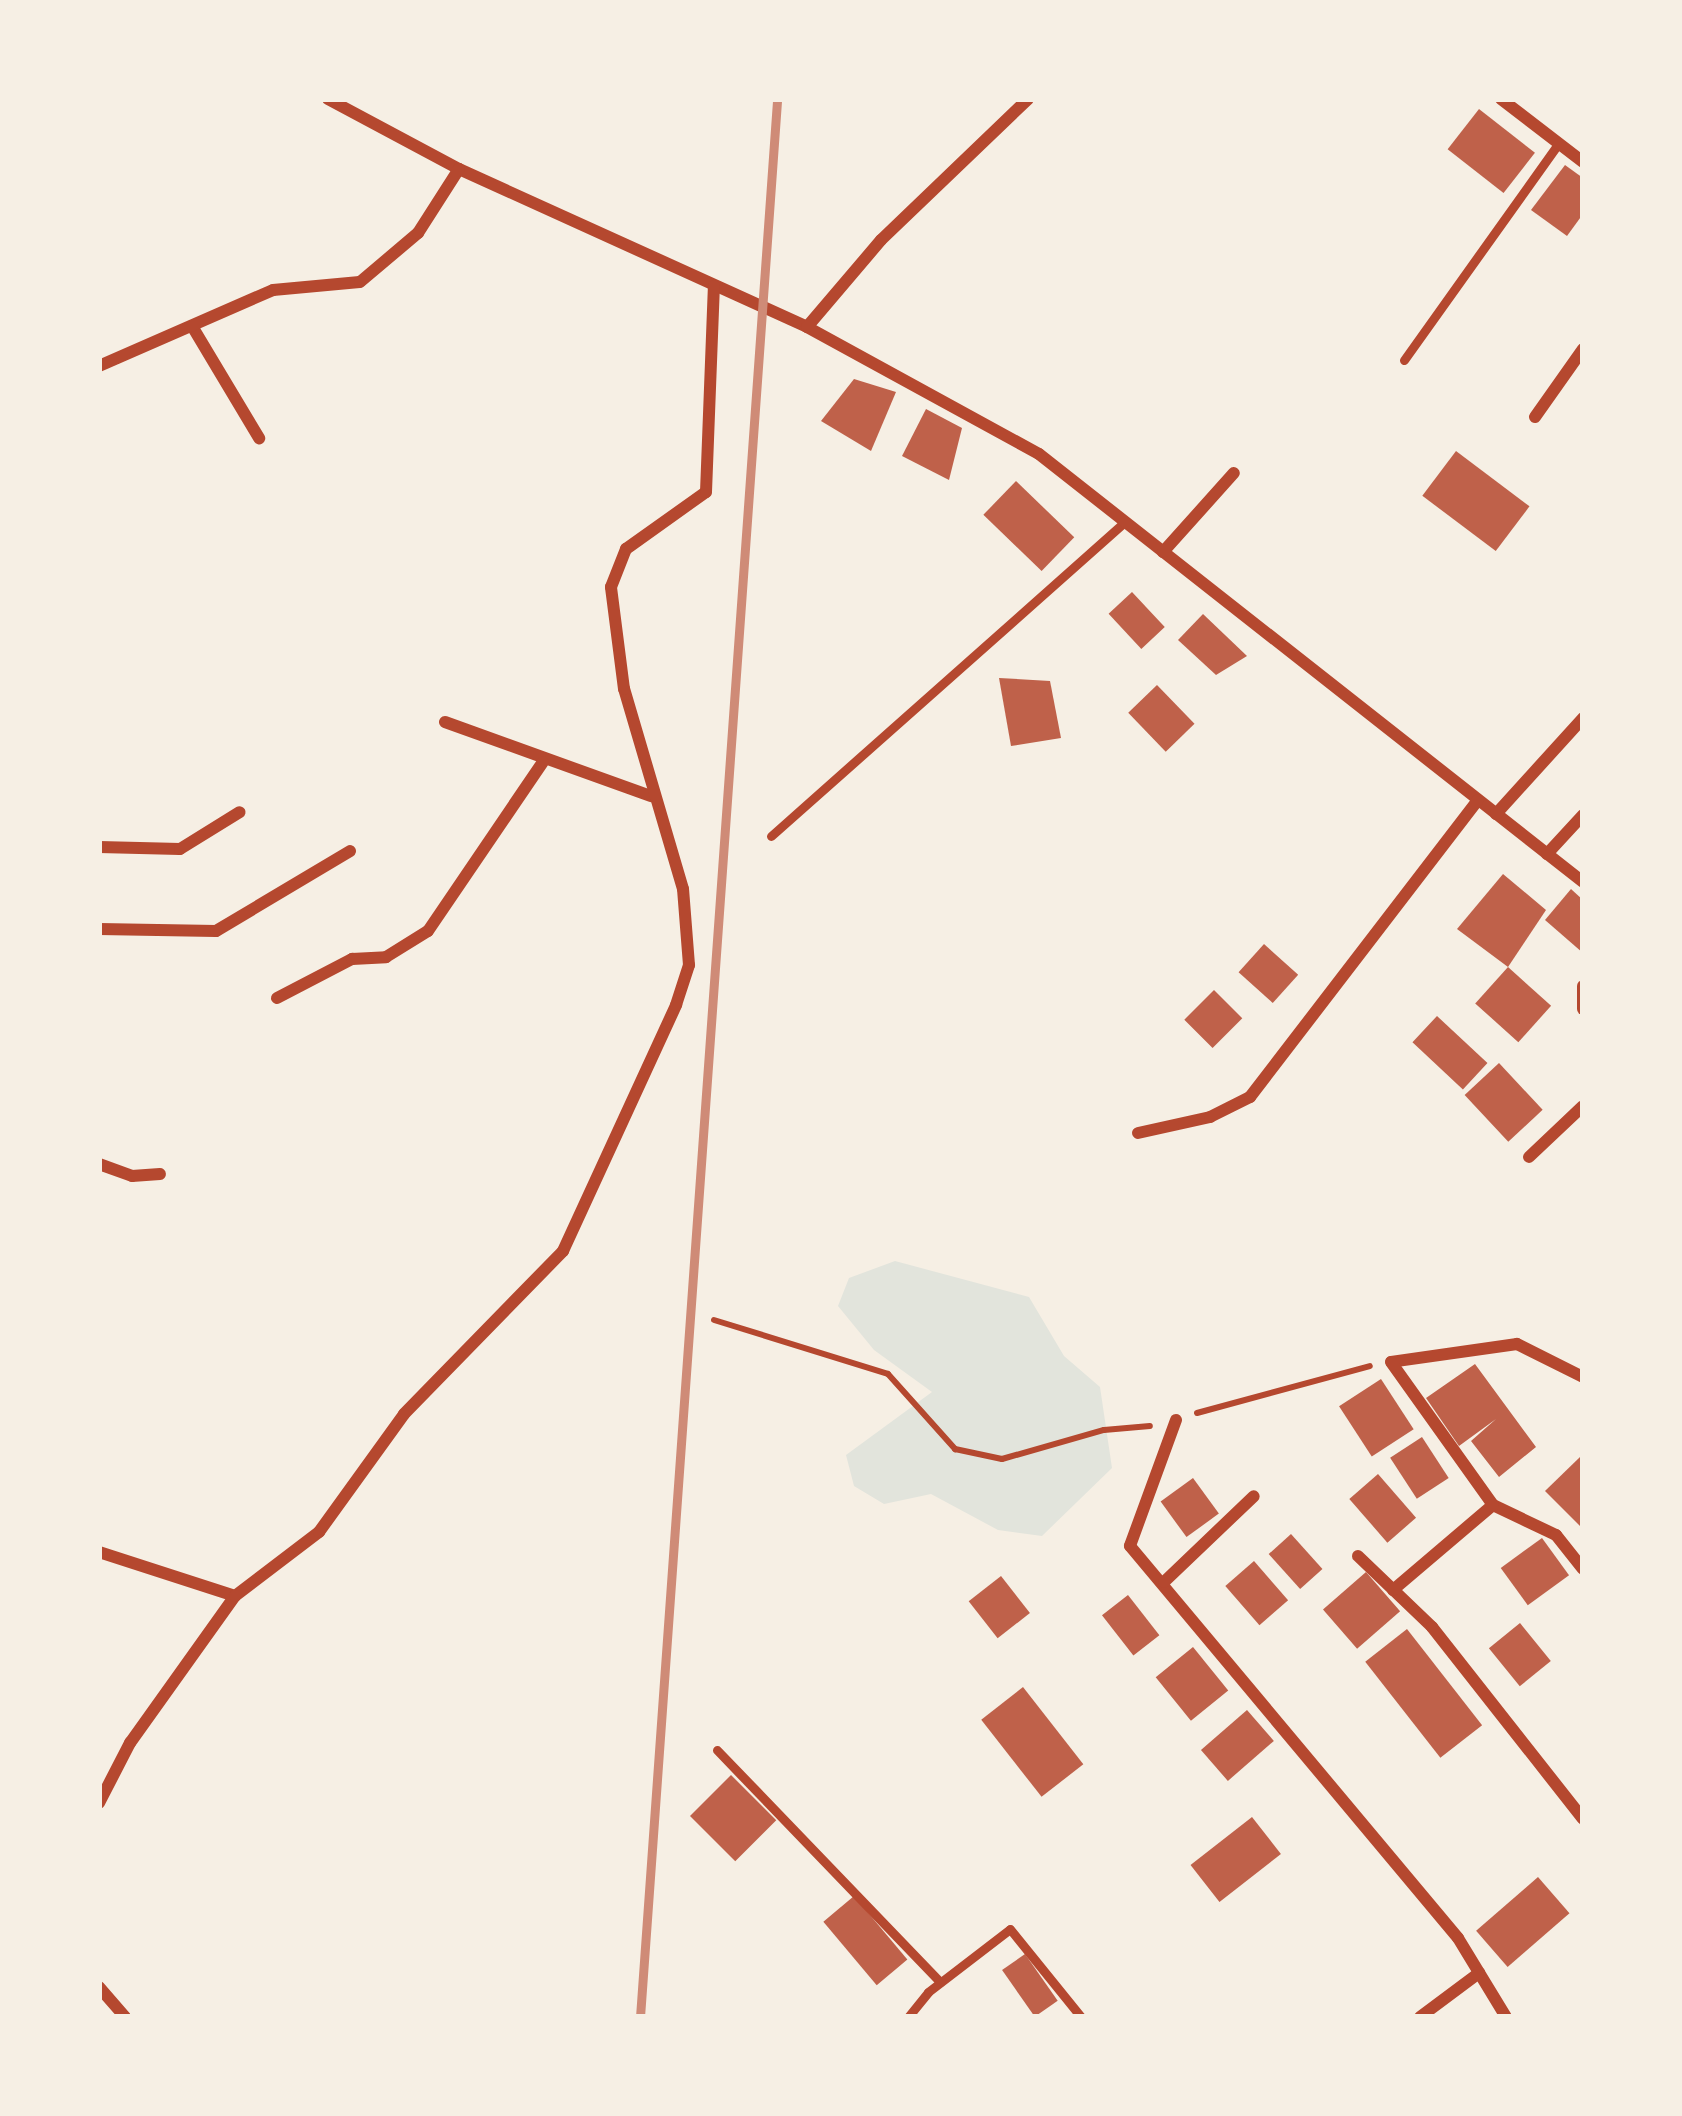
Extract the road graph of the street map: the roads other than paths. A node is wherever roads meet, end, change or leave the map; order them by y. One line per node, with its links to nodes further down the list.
1 (328, 99): 6 (street)
2 (1028, 99): 8 (street)
3 (1502, 99): 4 (street)
4 (1559, 143): 5 (street); 11 (lane)
5 (1583, 162)
6 (459, 169): 7 (street); 9 (street)
7 (714, 286): 8 (street); 21 (street)
8 (803, 325): 16 (street)
9 (192, 326): 12 (street); 14 (street)
10 (1583, 349): 13 (street)
11 (1404, 360)
12 (99, 365)
13 (1534, 418)
14 (259, 438)
15 (1234, 473): 17 (street)
16 (1125, 522): 17 (street); 26 (lane)
17 (1163, 552): 22 (street)
18 (1583, 718): 24 (street)
19 (445, 722): 20 (street)
20 (544, 762): 21 (street); 33 (street)
21 (651, 796): 49 (street)
22 (1478, 800): 24 (street); 36 (street)
23 (240, 812): 27 (street)
24 (1496, 814): 29 (street)
25 (1583, 815): 29 (street)
26 (771, 836)
27 (99, 847)
28 (350, 851): 31 (street)
29 (1546, 854): 30 (street)
30 (1583, 882)
31 (99, 929)
32 (1583, 986): 34 (street)
33 (277, 998)
34 (1583, 1009)
35 (1583, 1106): 37 (street)
36 (1138, 1133)
37 (1529, 1157)
38 (99, 1164): 39 (street)
39 (160, 1174)
40 (1582, 1376): 43 (street)
41 (1176, 1420): 47 (street)
42 (1255, 1496): 47 (street)
43 (1493, 1505): 46 (street); 48 (street)
44 (99, 1552): 49 (street)
45 (1358, 1556): 48 (street)
46 (1583, 1569)
47 (1164, 1582): 53 (street)
48 (1393, 1590): 52 (street)
49 (235, 1596): 51 (street)
50 (717, 1750): 54 (lane)
51 (99, 1803)
52 (1583, 1819)
53 (1479, 1973): 59 (street); 60 (street)
54 (940, 1982): 57 (lane); 58 (lane)
55 (99, 1987): 56 (street)
56 (125, 2017)
57 (908, 2017)
58 (1081, 2017)
59 (1420, 2017)
60 (1506, 2017)

